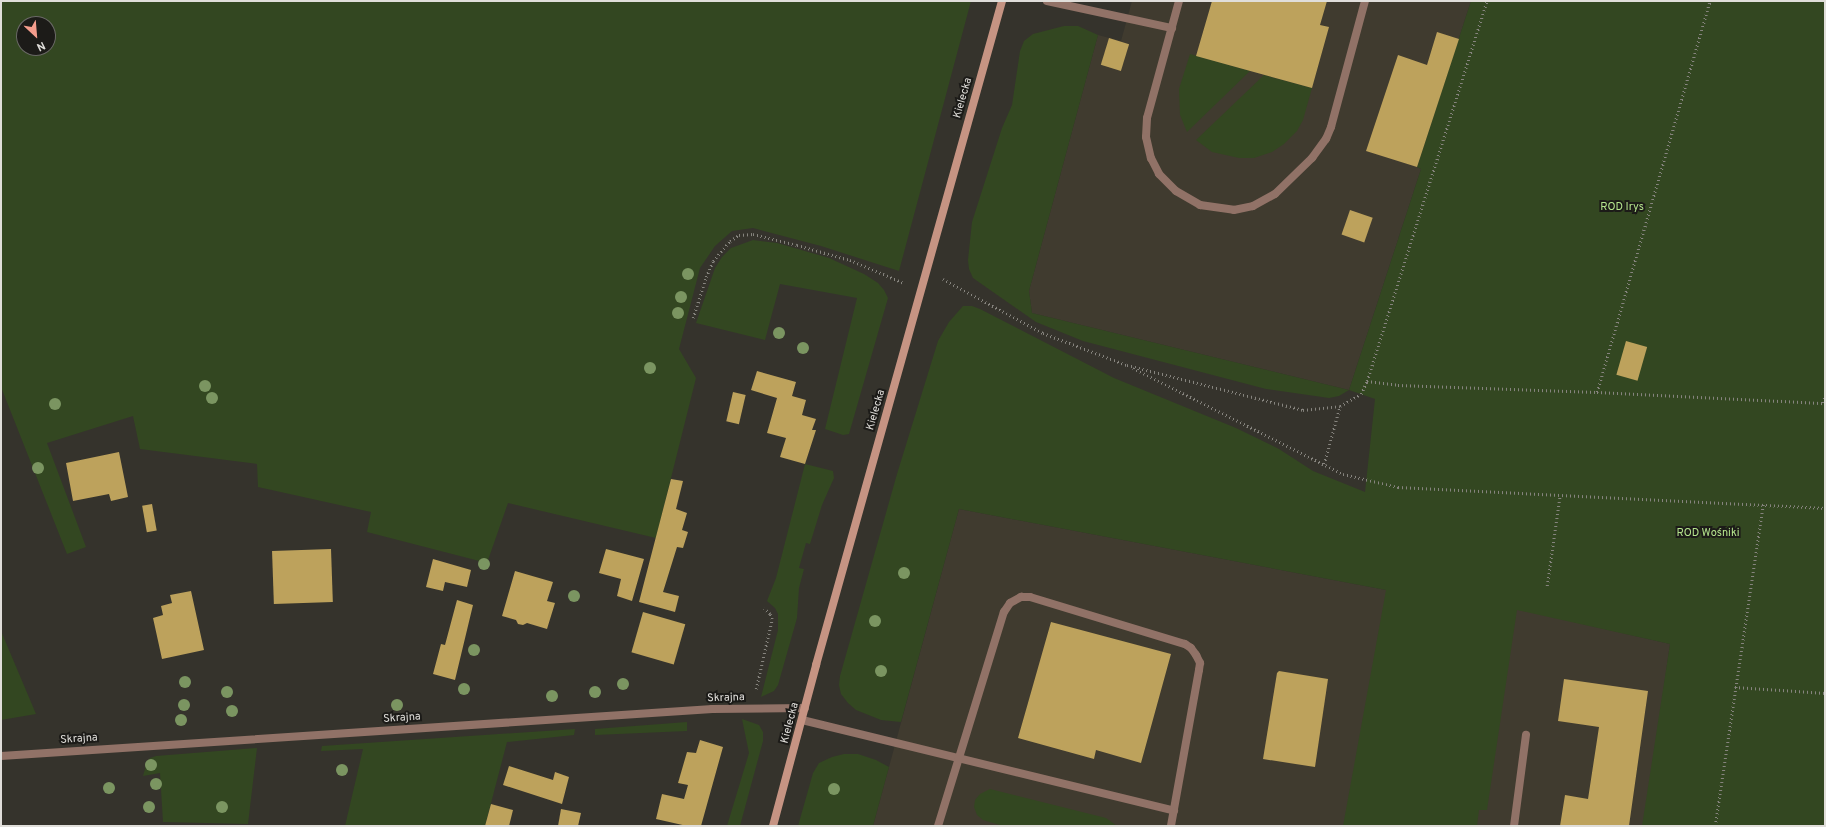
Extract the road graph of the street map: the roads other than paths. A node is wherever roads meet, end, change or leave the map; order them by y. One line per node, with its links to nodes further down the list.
1 (1002, 1): 6 (main road, Kielecka)
2 (1046, 1): 5 (street)
3 (1179, 1): 5 (street)
4 (1366, 1): 5 (street)
5 (1172, 28)
6 (805, 708): 7 (main road, Kielecka); 9 (street, Skrajna)
7 (802, 720): 10 (street); 12 (main road, Kielecka)
8 (1526, 735): 15 (street)
9 (1, 756)
10 (959, 758): 11 (street); 11 (street); 13 (street)
11 (1174, 811): 14 (street)
12 (773, 826)
13 (938, 826)
14 (1171, 826)
15 (1514, 826)

